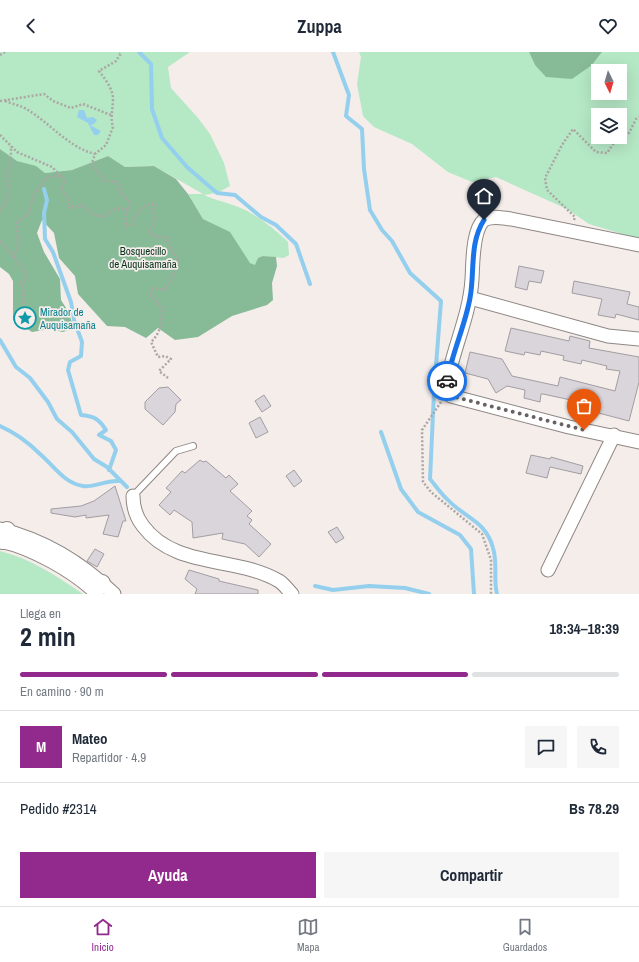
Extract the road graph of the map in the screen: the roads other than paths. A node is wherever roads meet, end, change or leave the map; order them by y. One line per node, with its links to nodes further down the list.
1 (639, 245): 2 (street)
2 (470, 298): 3 (street); 4 (street)
3 (639, 339)
4 (614, 435): 5 (street); 9 (street)
5 (639, 442)
6 (193, 446): 7 (lane)
7 (133, 496): 12 (street)
8 (2, 535): 10 (street)
9 (548, 570)
10 (98, 589): 11 (street)
11 (114, 594)
12 (292, 594)

